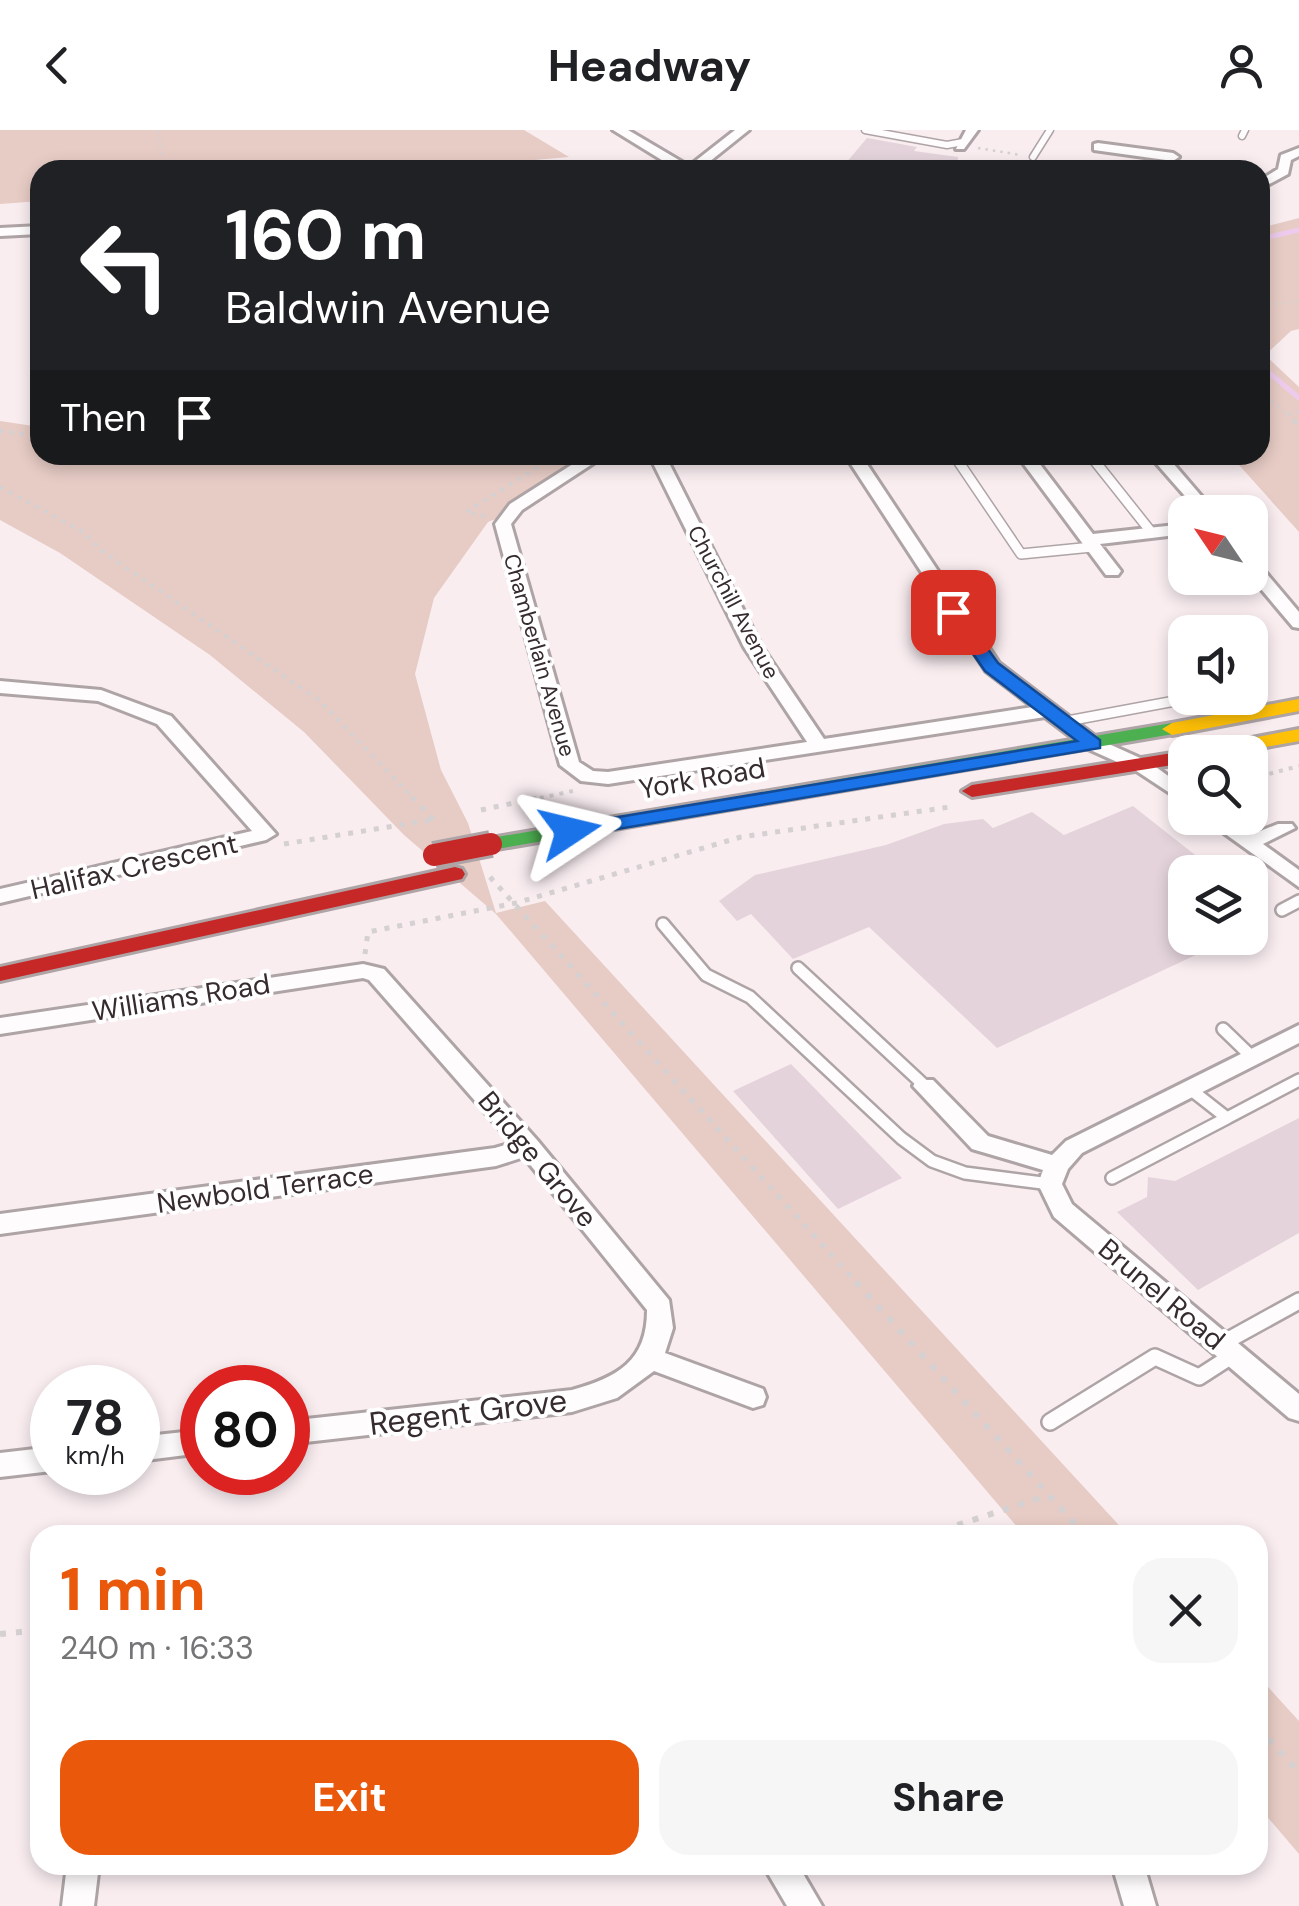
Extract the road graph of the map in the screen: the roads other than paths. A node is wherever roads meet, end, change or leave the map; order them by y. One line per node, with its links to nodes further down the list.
1 (619, 130): 10 (street)
2 (743, 130): 11 (street)
3 (865, 130): 5 (lane)
4 (1050, 130): 8 (lane)
5 (965, 139)
6 (1098, 147): 9 (street)
7 (1299, 152): 12 (street)
8 (1033, 157)
9 (1173, 158)
10 (672, 160)
11 (702, 160)
12 (1270, 181)
13 (1270, 188): 14 (street)
14 (1280, 191)
15 (30, 230): 16 (street)
16 (0, 232)
17 (582, 465): 37 (street, Chamberlain Avenue)
18 (662, 465): 37 (street, Churchill Avenue)
19 (860, 465): 34 (street)
20 (961, 465): 27 (lane)
21 (1032, 465): 27 (street)
22 (1098, 465): 26 (lane)
23 (1166, 465): 24 (street)
24 (1191, 495)
25 (1168, 532): 26 (street)
26 (1152, 534): 27 (street)
27 (1090, 544): 28 (street)
28 (1112, 572)
29 (1268, 586): 30 (street)
30 (1299, 623)
31 (0, 686): 49 (street, Halifax Crescent)
32 (1168, 701): 34 (lane)
33 (1299, 705): 38 (highway, York Road)
34 (1054, 716): 37 (street); 38 (street)
35 (1299, 735): 36 (highway)
36 (1268, 743)
37 (818, 744)
38 (1093, 744): 40 (street); 47 (highway, York Road, bridge)
39 (1168, 761): 40 (highway)
40 (1142, 766): 41 (street); 42 (highway)
41 (1168, 785)
42 (961, 799)
43 (1284, 828): 45 (street)
44 (1237, 835): 45 (street)
45 (1248, 843): 48 (street)
46 (588, 852): 55 (highway)
47 (424, 857)
48 (1299, 880)
49 (0, 896)
50 (1299, 902): 51 (lane)
51 (1282, 910)
52 (663, 924): 65 (lane)
53 (798, 968): 61 (lane)
54 (362, 971): 56 (street, Williams Road); 64 (street, Bridge Grove)
55 (0, 974)
56 (0, 1026)
57 (1223, 1029): 59 (lane)
58 (1299, 1033): 59 (street)
59 (1252, 1057): 62 (street)
60 (1299, 1080): 63 (lane)
61 (925, 1086): 65 (street)
62 (1190, 1088): 63 (lane); 65 (street)
63 (1227, 1118): 66 (lane)
64 (529, 1146): 67 (street, Newbold Terrace); 70 (street, Bridge Grove)
65 (1054, 1174): 69 (street, Brunel Road)
66 (1112, 1178)
67 (0, 1224)
68 (1299, 1302): 69 (lane)
69 (1227, 1349): 72 (street, Brunel Road); 73 (lane)
70 (645, 1363): 71 (street); 74 (street, Regent Grove)
71 (753, 1397)
72 (1299, 1410)
73 (1050, 1422)
74 (310, 1431)
75 (30, 1462): 76 (street)
76 (0, 1465)
77 (81, 1875): 80 (street)
78 (785, 1875): 81 (street)
79 (1131, 1875): 82 (street)
80 (78, 1906)
81 (806, 1906)
82 (1140, 1906)

